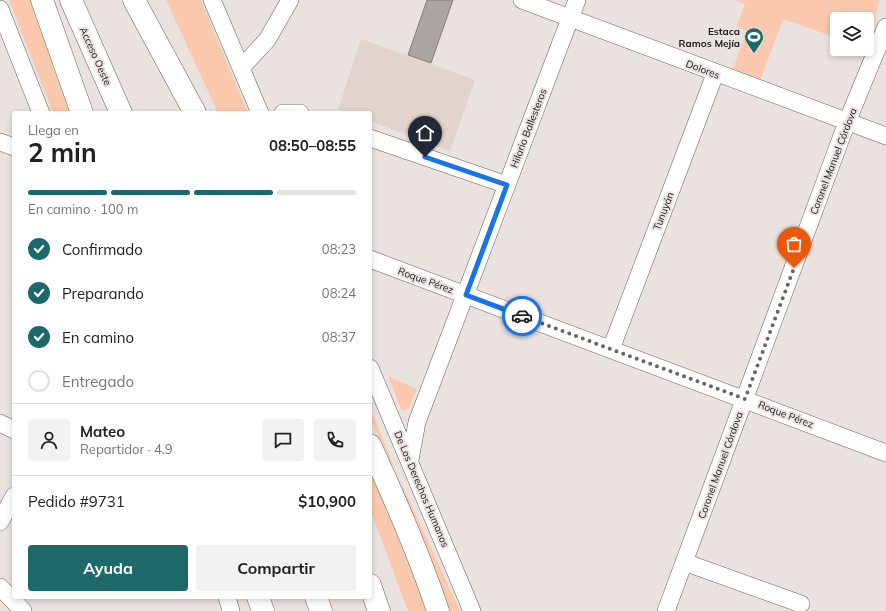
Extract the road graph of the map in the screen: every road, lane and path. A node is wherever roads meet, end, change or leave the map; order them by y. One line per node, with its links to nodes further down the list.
1 (42, 0): 15 (highway)
2 (71, 0): 16 (highway, Acceso Oeste)
3 (130, 0): 17 (highway)
4 (134, 0): 18 (highway)
5 (212, 0): 12 (street)
6 (290, 0): 12 (street)
7 (522, 0): 10 (street, Dolores)
8 (577, 0): 10 (street, Hilario Ballesteros)
9 (0, 9): 14 (street)
10 (570, 17): 13 (street, Dolores); 25 (street, Hilario Ballesteros)
11 (886, 27): 20 (street, Coronel Manuel Córdova)
12 (241, 68): 19 (street)
13 (715, 74): 20 (street, Dolores); 28 (street, Tunuyán)
14 (40, 111)
15 (81, 111)
16 (120, 111)
17 (179, 111)
18 (194, 111)
19 (259, 111)
20 (848, 122): 21 (street, Dolores); 30 (street, Coronel Manuel Córdova)
21 (886, 136)
22 (372, 139): 25 (street)
23 (0, 142): 24 (street)
24 (12, 146)
25 (507, 185): 27 (street, Hilario Ballesteros)
26 (372, 260): 27 (street, Roque Pérez)
27 (466, 295): 28 (street, Roque Pérez); 35 (street, Hilario Ballesteros)
28 (611, 349): 30 (street, Roque Pérez)
29 (372, 373): 35 (street, De Los Derechos Humanos)
30 (745, 399): 34 (street, Roque Pérez); 38 (street, Coronel Manuel Córdova)
31 (0, 423): 32 (street)
32 (12, 429)
33 (372, 449): 50 (highway)
34 (886, 453)
35 (410, 460): 51 (street, De Los Derechos Humanos)
36 (12, 500): 37 (street)
37 (0, 522)
38 (684, 562): 44 (street); 52 (street, Coronel Manuel Córdova)
39 (0, 587): 45 (street)
40 (372, 591): 49 (highway)
41 (228, 599): 46 (street)
42 (259, 599): 47 (highway)
43 (317, 599): 48 (highway)
44 (801, 604)
45 (23, 611)
46 (231, 611)
47 (263, 611)
48 (321, 611)
49 (379, 611)
50 (438, 611)
51 (472, 611)
52 (666, 611)

